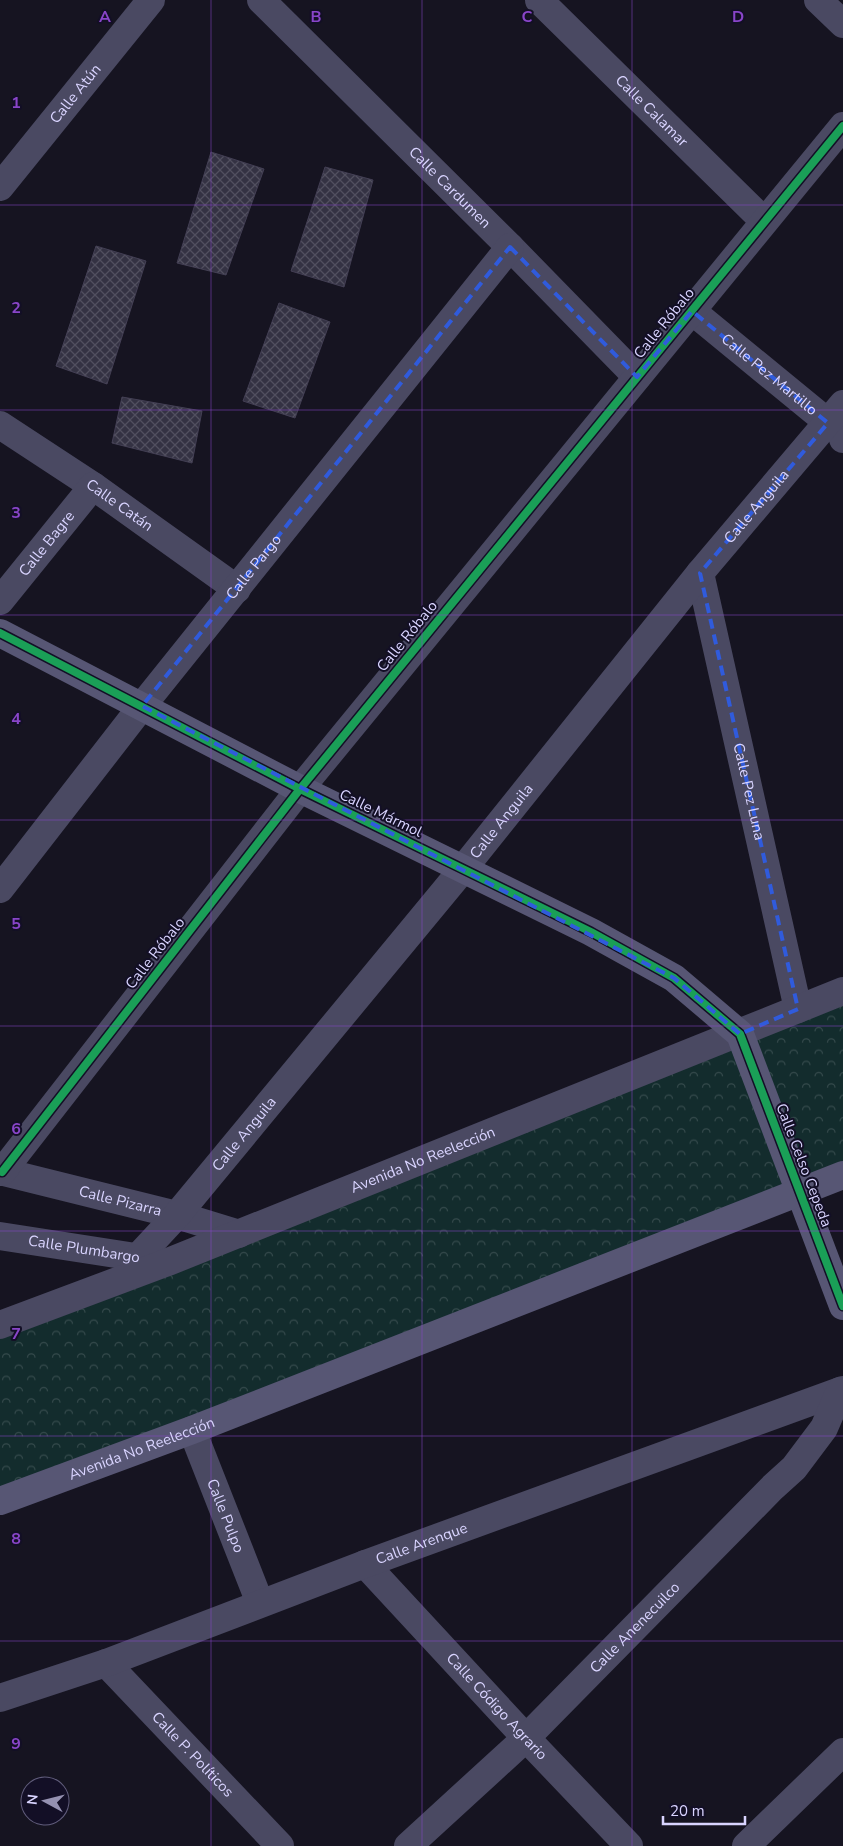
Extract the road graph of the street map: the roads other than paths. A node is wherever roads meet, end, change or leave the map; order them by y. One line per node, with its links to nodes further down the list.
1 (151, 0): 7 (street, Calle Atún)
2 (261, 0): 9 (street, Calle Cardumen)
3 (539, 0): 8 (street, Calle Calamar)
4 (818, 0): 5 (street)
5 (843, 24)
6 (843, 126): 8 (street, Calle Róbalo)
7 (0, 187)
8 (764, 221): 10 (street, Calle Róbalo)
9 (510, 247): 11 (street, Calle Cardumen); 16 (street, Calle Pargo)
10 (692, 311): 11 (street, Calle Róbalo); 13 (street, Calle Pez Martillo)
11 (637, 378): 20 (street, Calle Róbalo)
12 (0, 424): 14 (street, Calle Catán)
13 (840, 427): 15 (street, Calle Anguila)
14 (93, 486): 16 (street, Calle Catán); 17 (street, Calle Bagre)
15 (700, 574): 21 (street, Calle Anguila); 24 (street, Calle Pez Luna)
16 (237, 589): 19 (street, Calle Pargo)
17 (0, 601)
18 (0, 633): 19 (street, Calle Mármol)
19 (142, 706): 20 (street, Calle Mármol); 22 (street, Calle Pargo)
20 (300, 789): 21 (street, Calle Mármol); 26 (street, Calle Róbalo)
21 (463, 869): 25 (street, Calle Mármol); 29 (street, Calle Anguila)
22 (0, 888)
23 (843, 991): 24 (street, Avenida No Reelección)
24 (798, 1009): 25 (street, Avenida No Reelección)
25 (740, 1034): 28 (street, Calle Celso Cepeda); 30 (street, Avenida No Reelección)
26 (1, 1172): 29 (street, Calle Pizarra)
27 (843, 1176): 28 (street, Avenida No Reelección)
28 (800, 1192): 34 (street, Calle Celso Cepeda); 37 (street, Avenida No Reelección)
29 (176, 1215): 30 (street, Calle Pizarra); 32 (street, Calle Anguila)
30 (239, 1234): 33 (street, Avenida No Reelección)
31 (0, 1236): 32 (street, Calle Plumbargo)
32 (137, 1258): 33 (street, Calle Plumbargo)
33 (168, 1262): 35 (street, Avenida No Reelección)
34 (843, 1306)
35 (0, 1325)
36 (842, 1391): 39 (street, Calle Arenque); 43 (street, Calle Anenecuilco)
37 (192, 1430): 38 (street, Avenida No Reelección); 40 (street, Calle Pulpo)
38 (0, 1501)
39 (365, 1564): 40 (street, Calle Arenque); 43 (street, Calle Código Agrario)
40 (260, 1603): 41 (street, Calle Arenque)
41 (106, 1663): 42 (street, Calle Arenque); 45 (street, Calle P. Políticos)
42 (0, 1698)
43 (526, 1738): 46 (street, Calle Anenecuilco); 47 (street, Calle Código Agrario)
44 (843, 1752): 48 (street)
45 (280, 1846)
46 (408, 1846)
47 (629, 1846)
48 (746, 1846)

